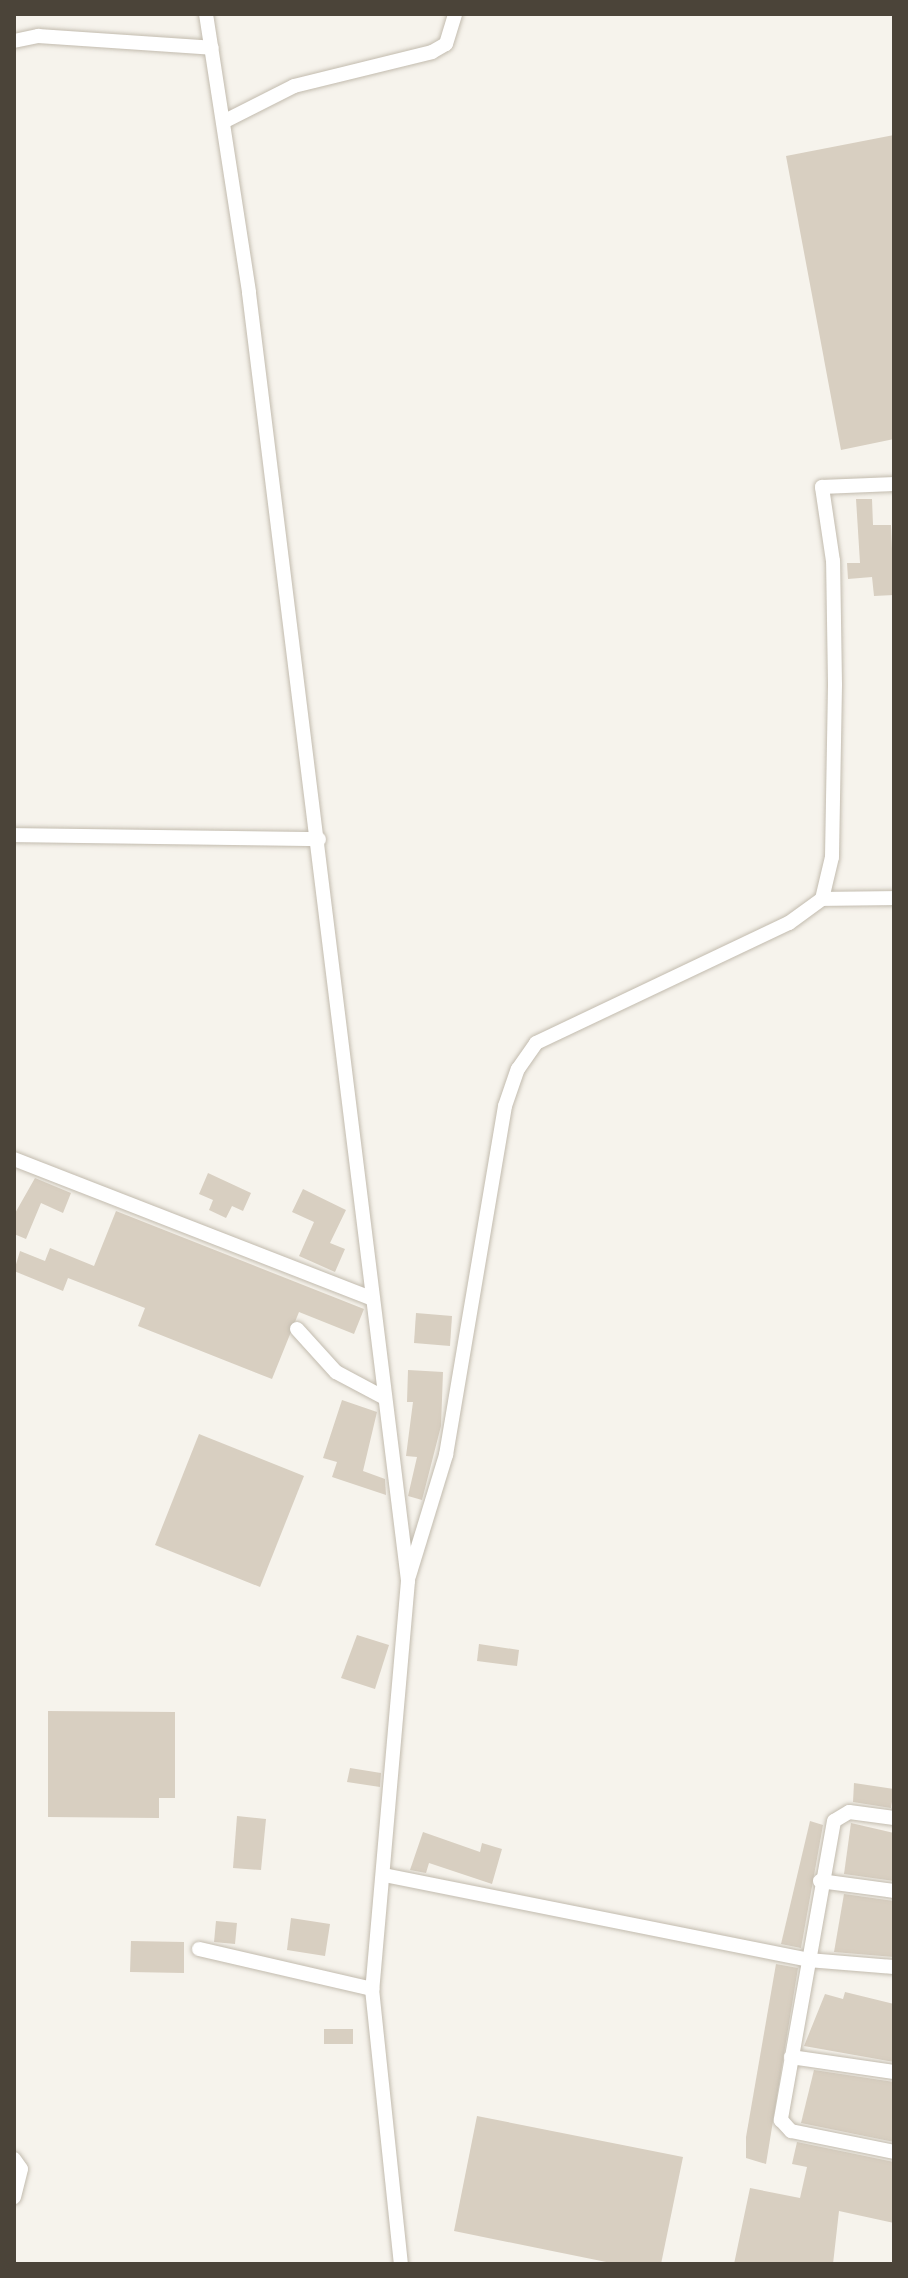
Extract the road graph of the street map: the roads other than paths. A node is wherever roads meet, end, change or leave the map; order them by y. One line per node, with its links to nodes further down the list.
1 (206, 14): 4 (street)
2 (455, 14): 5 (street)
3 (14, 41): 4 (street)
4 (212, 48): 5 (street)
5 (225, 121): 8 (street)
6 (894, 484): 10 (street)
7 (14, 835): 8 (street)
8 (319, 839): 12 (street)
9 (894, 898): 10 (street)
10 (822, 899): 15 (street)
11 (14, 1159): 12 (street)
12 (373, 1299): 14 (street)
13 (297, 1329): 14 (street)
14 (385, 1398): 15 (street)
15 (408, 1581): 17 (street)
16 (894, 1818): 18 (street)
17 (384, 1875): 21 (street); 23 (street)
18 (820, 1881): 19 (street); 21 (street)
19 (894, 1891)
20 (199, 1949): 23 (street)
21 (808, 1960): 22 (street); 24 (street)
22 (894, 1967)
23 (372, 1989): 29 (street)
24 (791, 2057): 25 (street); 26 (street)
25 (894, 2072)
26 (894, 2152)
27 (14, 2159): 28 (street)
28 (14, 2197)
29 (401, 2264)

